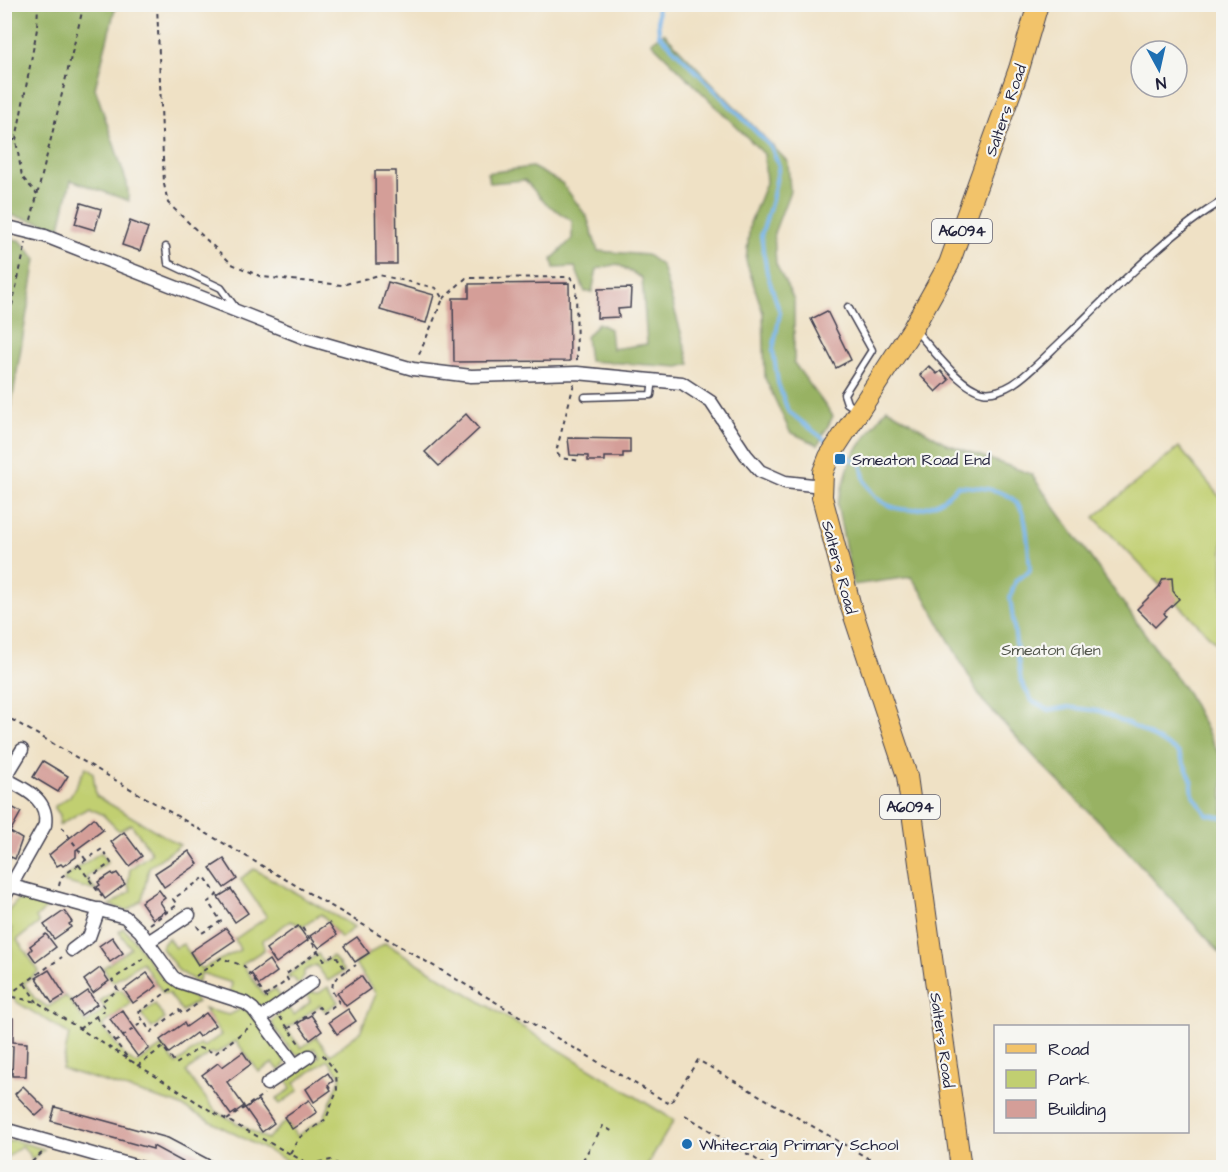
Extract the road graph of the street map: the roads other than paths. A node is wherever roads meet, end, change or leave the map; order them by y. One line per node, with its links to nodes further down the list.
1 (1038, 4): 7 (main road, Salters Road / A6094)
2 (1224, 200): 7 (lane)
3 (4, 225): 6 (street, bridge)
4 (166, 247): 6 (lane)
5 (848, 307): 10 (lane)
6 (239, 312): 8 (street)
7 (914, 328): 10 (main road, Salters Road / A6094)
8 (654, 378): 9 (lane); 11 (street)
9 (585, 397)
10 (859, 411): 11 (main road, Salters Road / A6094)
11 (822, 486): 27 (main road, Salters Road / A6094)
12 (22, 750): 13 (street)
13 (5, 778): 14 (street)
14 (12, 886): 15 (street); 16 (street)
15 (4, 898)
16 (99, 909): 18 (street); 19 (street)
17 (189, 915): 18 (street)
18 (151, 946): 21 (street)
19 (72, 950)
20 (312, 982): 21 (street)
21 (261, 1018): 23 (street)
22 (309, 1056): 23 (street)
23 (295, 1065): 24 (street)
24 (267, 1084)
25 (4, 1129): 26 (street)
26 (142, 1167)
27 (961, 1167)

